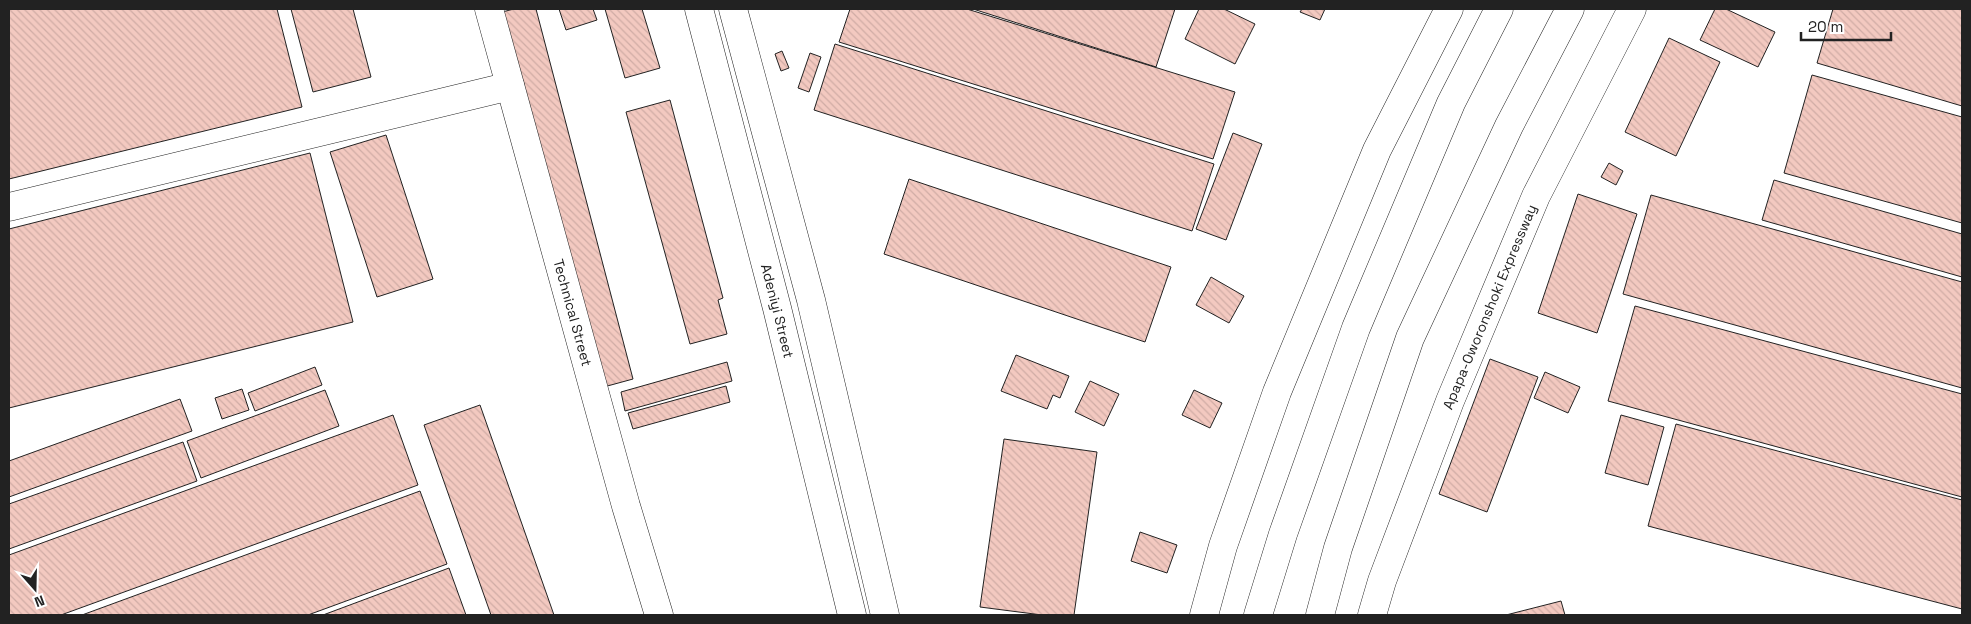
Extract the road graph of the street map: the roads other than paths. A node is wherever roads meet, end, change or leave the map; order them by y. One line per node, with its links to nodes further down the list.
1 (489, 9): 8 (main road, Technical Street)
2 (699, 9): 12 (main road, Adeniyi Street)
3 (733, 9): 10 (main road)
4 (1449, 9): 13 (main road)
5 (1499, 9): 14 (main road)
6 (1570, 9): 15 (main road)
7 (1632, 9): 16 (main road, Apapa-Oworonshoki Expressway)
8 (510, 86): 9 (main road); 11 (main road, Technical Street)
9 (9, 207)
10 (884, 613): 12 (main road)
11 (659, 615)
12 (851, 615)
13 (1204, 615)
14 (1258, 615)
15 (1320, 615)
16 (1372, 615)

